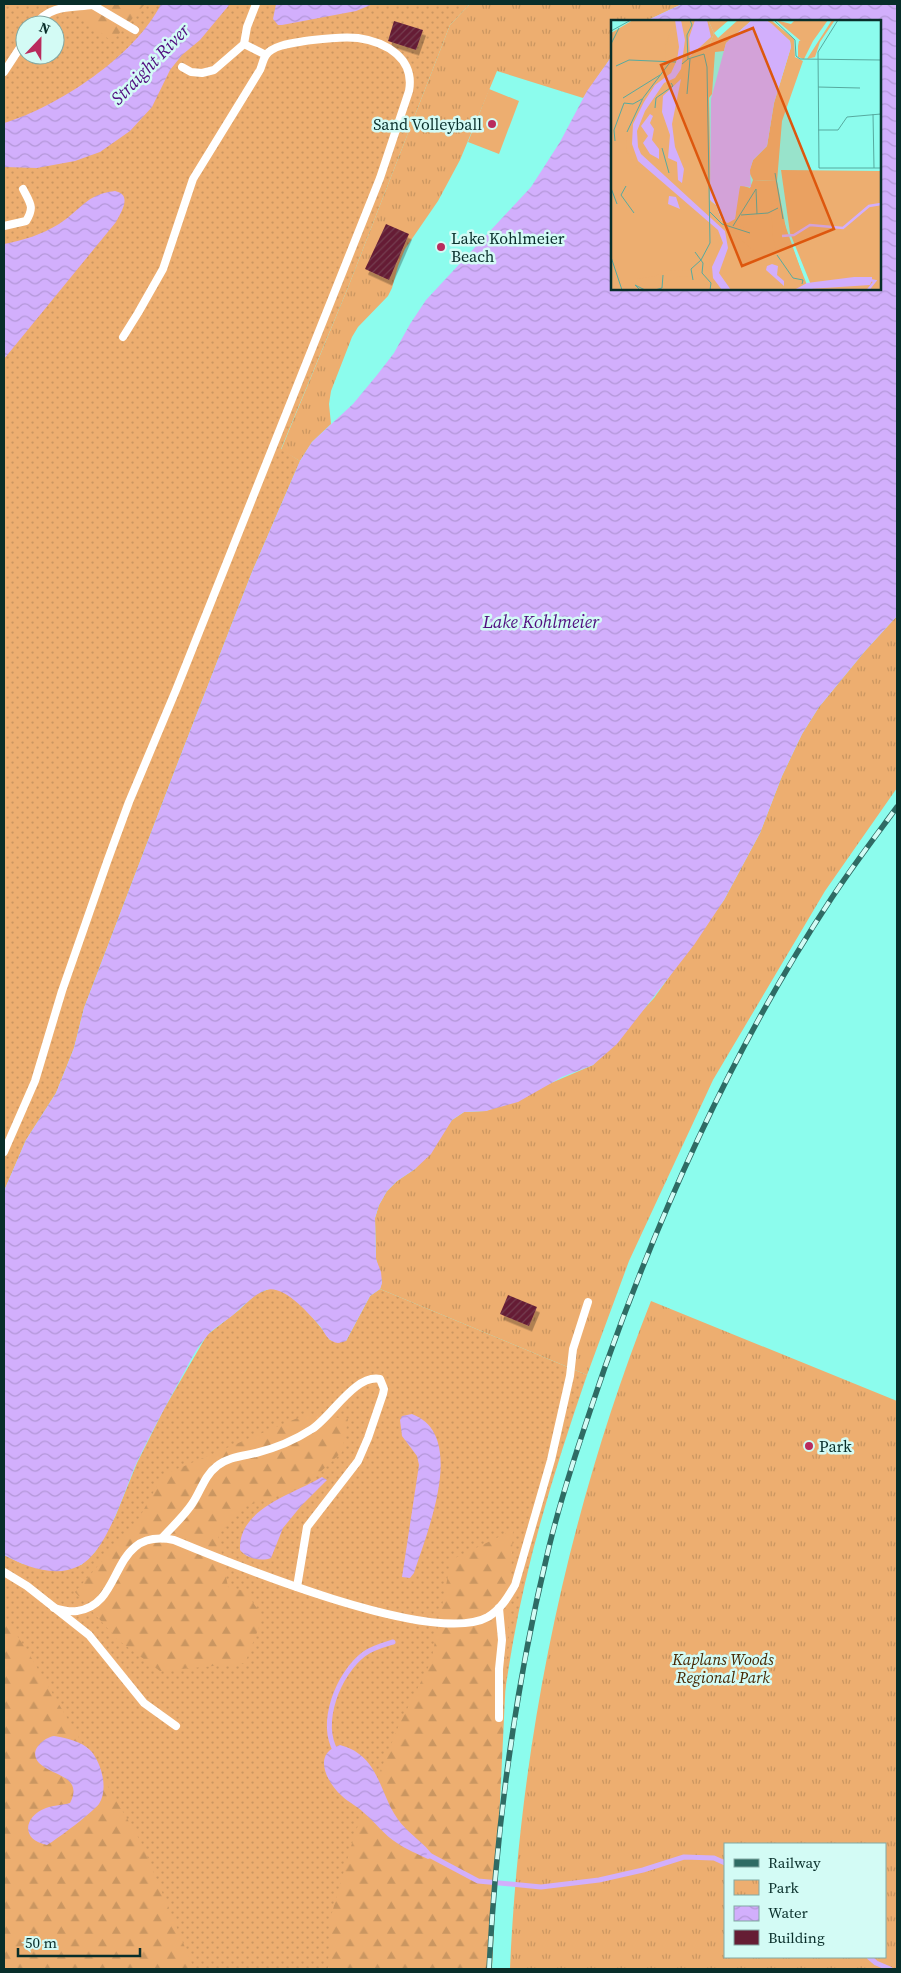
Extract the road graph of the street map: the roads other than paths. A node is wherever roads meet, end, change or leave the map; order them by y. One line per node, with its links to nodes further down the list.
1 (92, 4): 3 (lane); 4 (lane)
2 (256, 4): 5 (lane)
3 (44, 15)
4 (135, 30)
5 (244, 44): 7 (lane); 8 (lane)
6 (15, 55): 9 (lane)
7 (266, 55): 12 (lane); 13 (lane)
8 (182, 67)
9 (4, 72)
10 (23, 189): 11 (lane)
11 (4, 226)
12 (123, 337)
13 (4, 1152)
14 (588, 1302): 19 (lane)
15 (162, 1538): 17 (lane); 17 (lane); 18 (lane)
16 (4, 1572): 18 (lane)
17 (298, 1587): 19 (lane)
18 (54, 1608): 21 (lane)
19 (499, 1608): 20 (lane)
20 (498, 1718)
21 (176, 1726)

